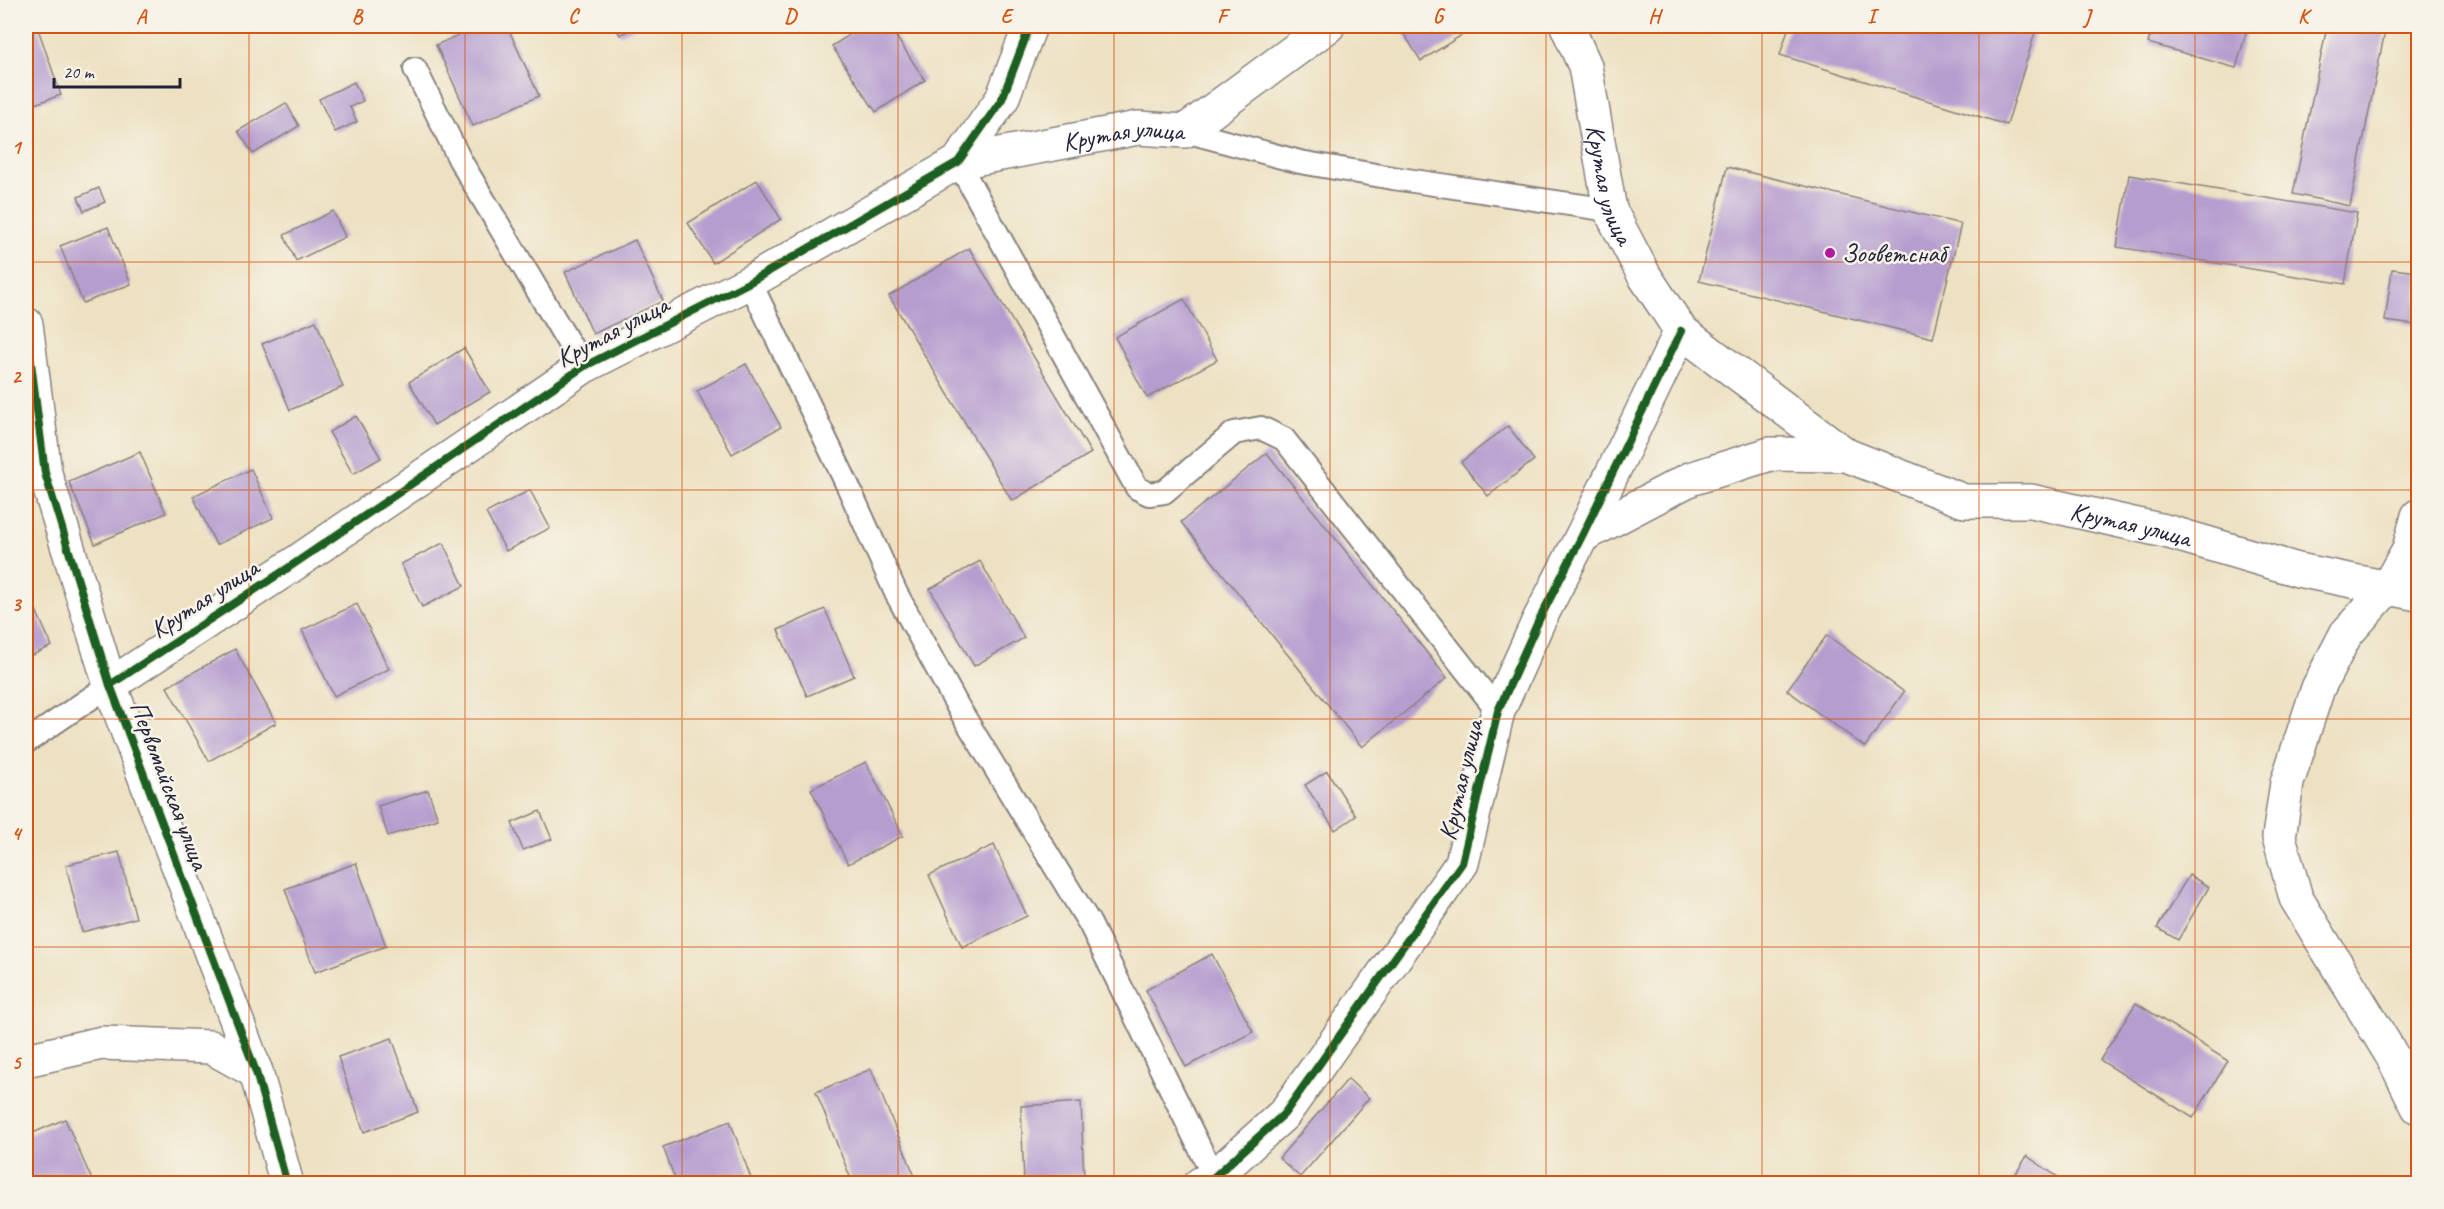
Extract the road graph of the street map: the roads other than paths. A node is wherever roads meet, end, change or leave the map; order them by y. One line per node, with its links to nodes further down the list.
1 (1030, 26): 6 (street, Крутая улица)
2 (1328, 26): 5 (street, Крутая улица)
3 (1567, 26): 7 (street, Крутая улица)
4 (415, 69): 11 (lane)
5 (1185, 131): 6 (street, Крутая улица); 7 (lane)
6 (958, 162): 8 (street, Крутая улица); 17 (lane)
7 (1610, 210): 10 (street, Крутая улица)
8 (750, 282): 11 (street, Крутая улица); 22 (lane)
9 (26, 324): 16 (street, Первомайская улица)
10 (1681, 331): 12 (street, Крутая улица); 14 (street, Крутая улица)
11 (583, 367): 16 (street, Крутая улица)
12 (1846, 455): 14 (street, Крутая улица); 15 (street, Крутая улица)
13 (2418, 516): 15 (street)
14 (1582, 536): 17 (street, Крутая улица)
15 (2403, 591): 21 (street)
16 (110, 685): 18 (lane, Крутая улица); 20 (street, Первомайская улица)
17 (1498, 711): 22 (street, Крутая улица)
18 (26, 742)
19 (26, 1060): 20 (street)
20 (256, 1072): 23 (street, Первомайская улица)
21 (2418, 1107)
22 (1207, 1180)
23 (288, 1184)

